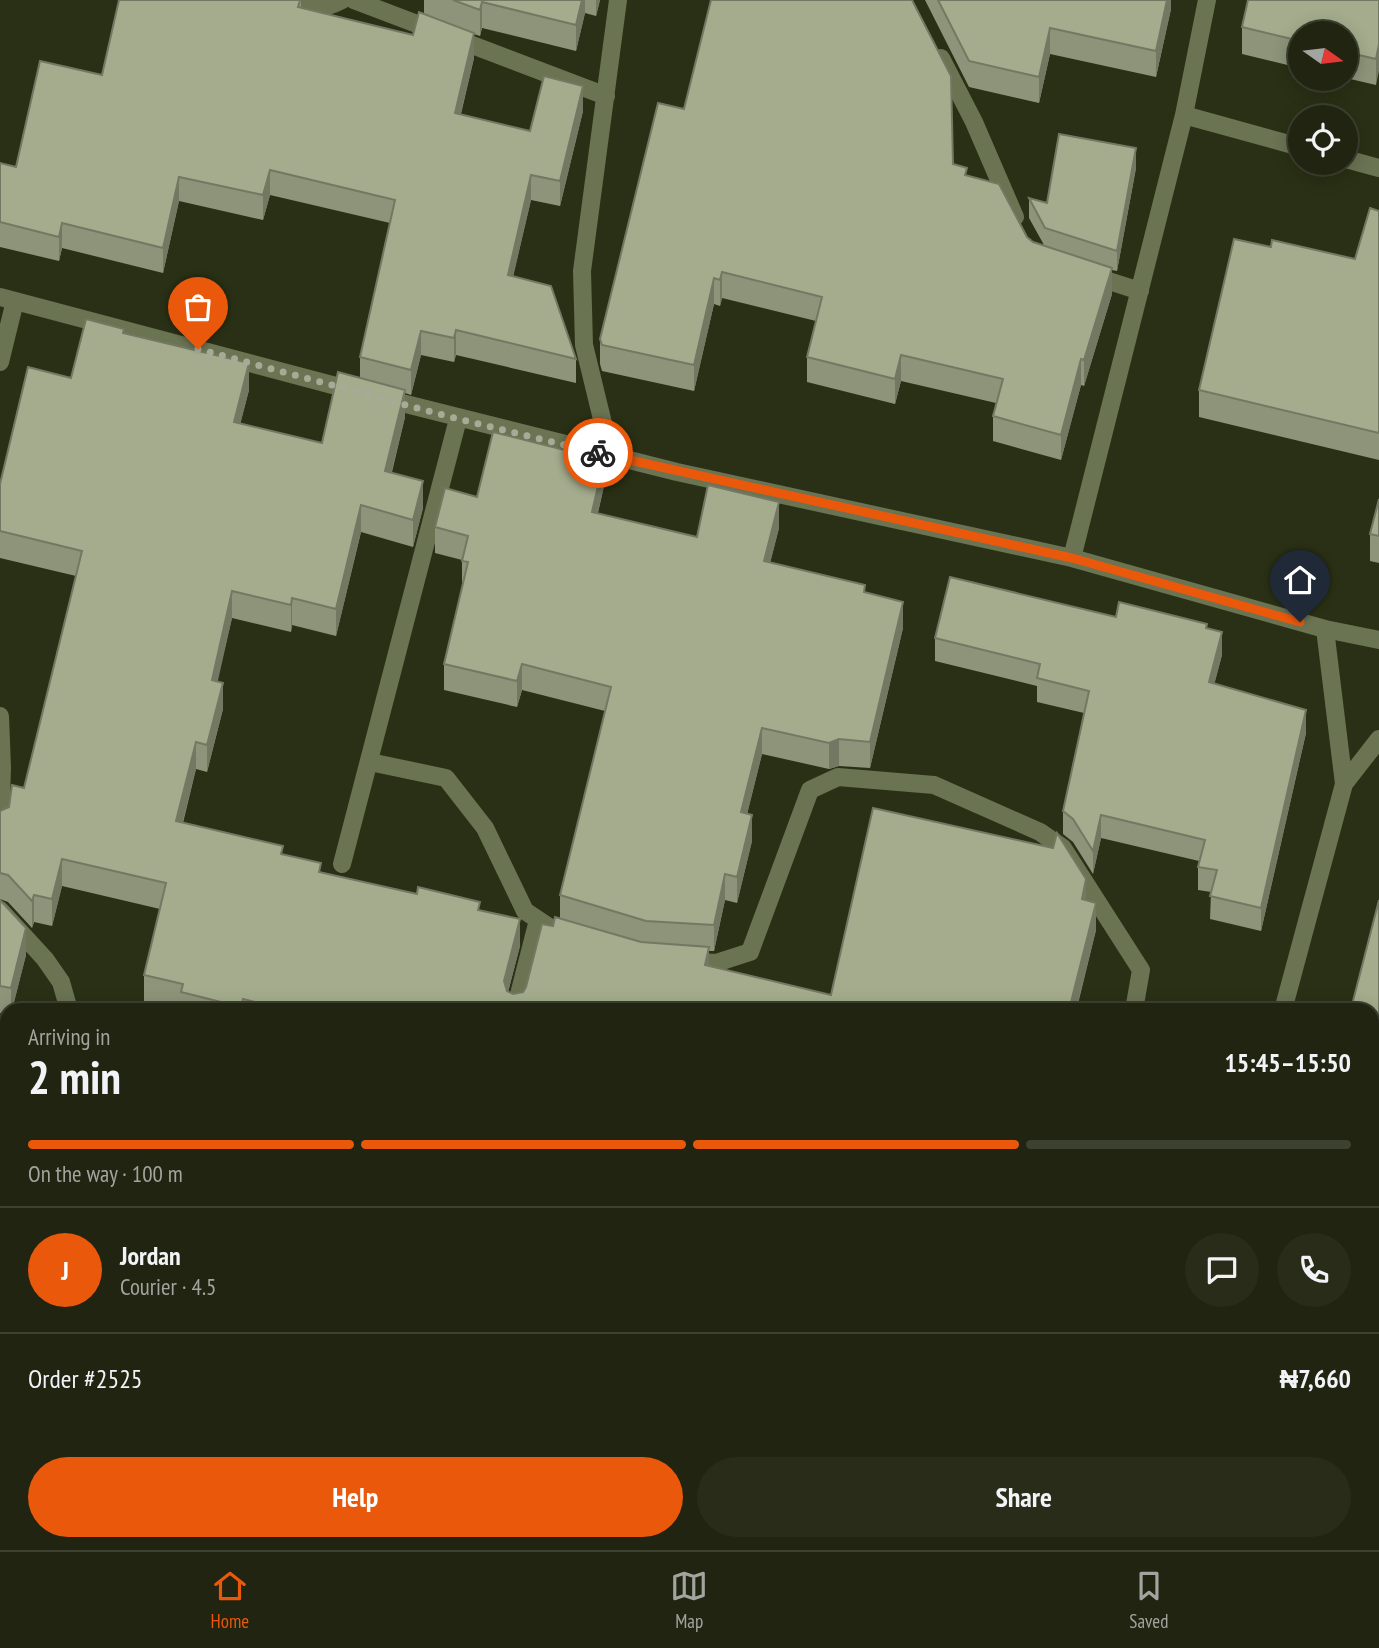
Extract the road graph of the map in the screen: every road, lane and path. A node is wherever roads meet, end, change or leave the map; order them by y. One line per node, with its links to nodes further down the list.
1 (266, 0): 2 (street)
2 (342, 0)
3 (354, 0): 7 (street)
4 (618, 0): 7 (street)
5 (1207, 0): 8 (street)
6 (931, 39): 12 (street)
7 (606, 96): 18 (street)
8 (1184, 115): 9 (street); 14 (street)
9 (1288, 144)
10 (1358, 162): 11 (street)
11 (1379, 168)
12 (1024, 233)
13 (1076, 270): 14 (street)
14 (1140, 291): 19 (street)
15 (8, 299): 16 (street); 17 (street)
16 (0, 362)
17 (458, 419): 18 (street); 24 (street)
18 (611, 456): 19 (street)
19 (1072, 558): 20 (street)
20 (1325, 629): 21 (street); 25 (street)
21 (1379, 640)
22 (0, 716): 26 (street)
23 (1379, 739): 25 (street)
24 (370, 762): 27 (street); 29 (street)
25 (1344, 784): 35 (street)
26 (0, 827)
27 (342, 864)
28 (0, 910): 32 (street)
29 (538, 920): 30 (street); 33 (street)
30 (583, 941)
31 (668, 960): 34 (street)
32 (67, 1003)
33 (517, 1003)
34 (1135, 1003)
35 (1285, 1003)

